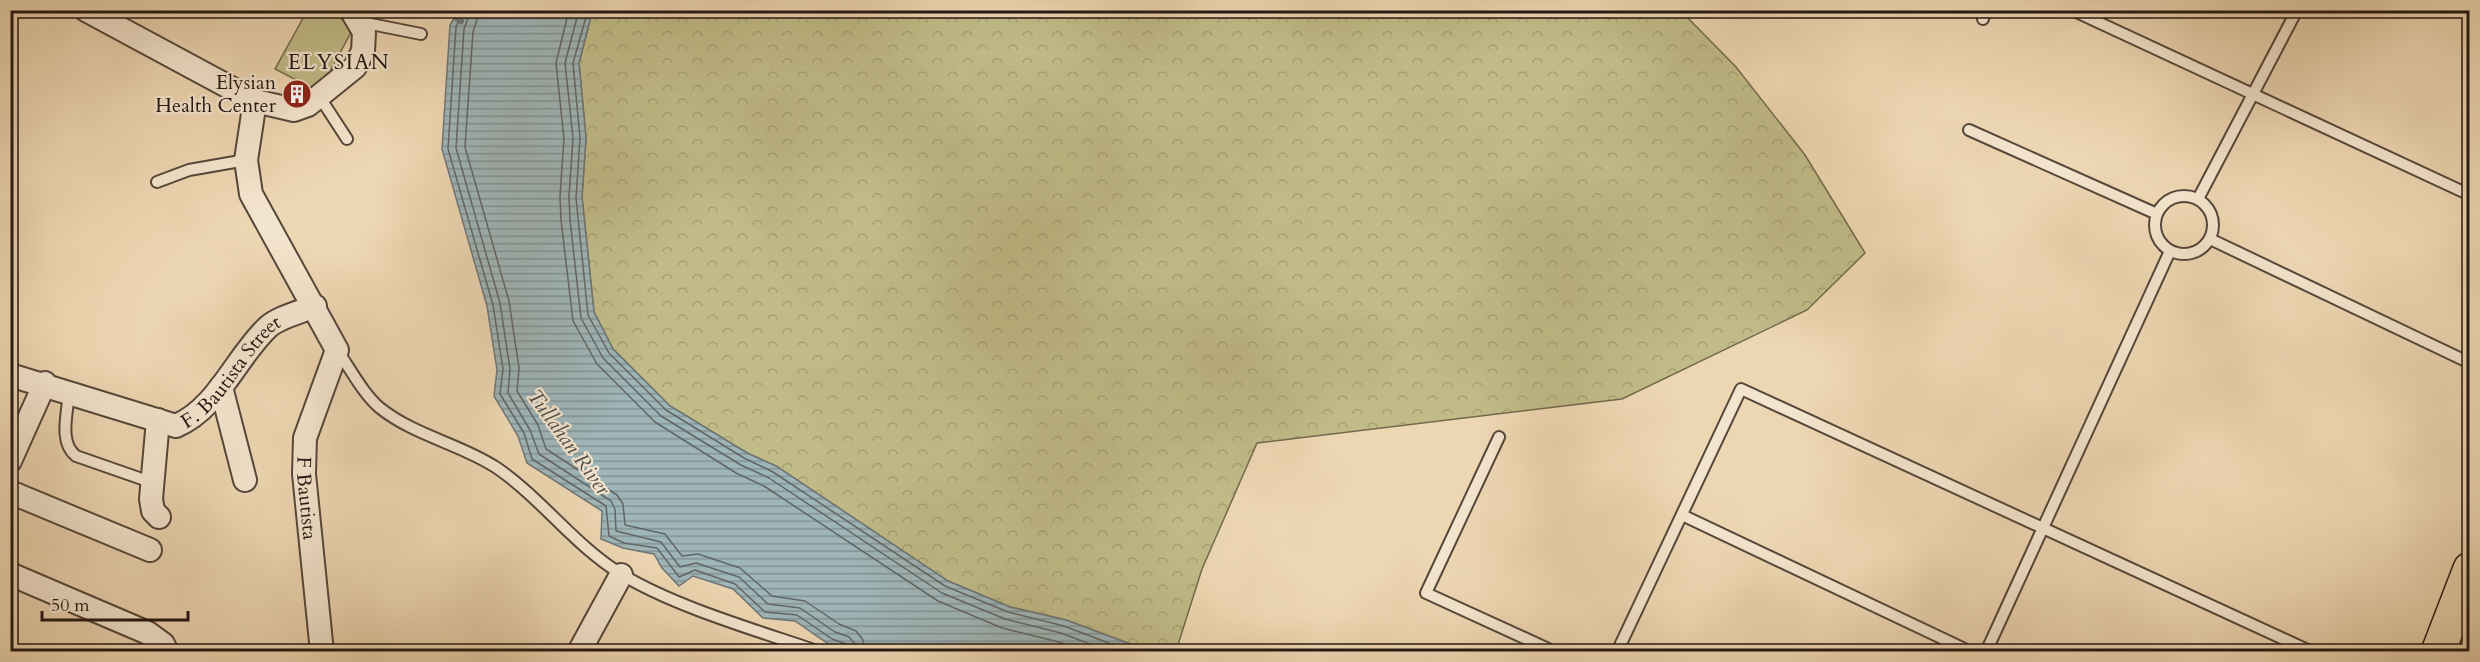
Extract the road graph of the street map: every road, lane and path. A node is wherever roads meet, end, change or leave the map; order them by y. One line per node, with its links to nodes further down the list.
1 (86, 10): 8 (street)
2 (2072, 10): 6 (lane)
3 (2297, 10): 6 (lane)
4 (356, 16): 5 (lane); 7 (street)
5 (421, 34)
6 (2254, 95): 13 (lane); 14 (lane)
7 (319, 96): 8 (street); 10 (lane)
8 (255, 101): 11 (street)
9 (1969, 130): 15 (lane)
10 (347, 139)
11 (246, 160): 12 (lane); 18 (street)
12 (158, 182)
13 (2469, 195)
14 (2198, 199): 15 (lane); 16 (lane)
15 (2157, 214): 17 (lane)
16 (2210, 239): 17 (lane); 20 (lane)
17 (2170, 251): 33 (lane)
18 (315, 306): 19 (street); 23 (street, F. Bautista Street)
19 (337, 350): 37 (lane); 38 (street, F Bautista)
20 (2469, 363)
21 (10, 375): 22 (street, F. Bautista Street)
22 (45, 383): 24 (street, F. Bautista Street); 27 (street)
23 (221, 387): 25 (street, F. Bautista Street); 29 (street)
24 (69, 391): 25 (street, F. Bautista Street); 28 (lane)
25 (158, 420): 32 (street)
26 (1499, 437): 43 (lane)
27 (10, 461)
28 (142, 479)
29 (245, 480)
30 (10, 492): 34 (street)
31 (1682, 515): 33 (lane); 44 (lane); 45 (lane)
32 (159, 517)
33 (2043, 530): 46 (lane); 47 (lane)
34 (150, 550)
35 (2469, 569): 48 (highway)
36 (10, 574): 39 (street)
37 (621, 575): 41 (street); 42 (lane)
38 (320, 641): 40 (street)
39 (167, 651)
40 (309, 651)
41 (579, 651)
42 (820, 651)
43 (1555, 651)
44 (1617, 651)
45 (1971, 651)
46 (1986, 651)
47 (2312, 651)
48 (2438, 651)

